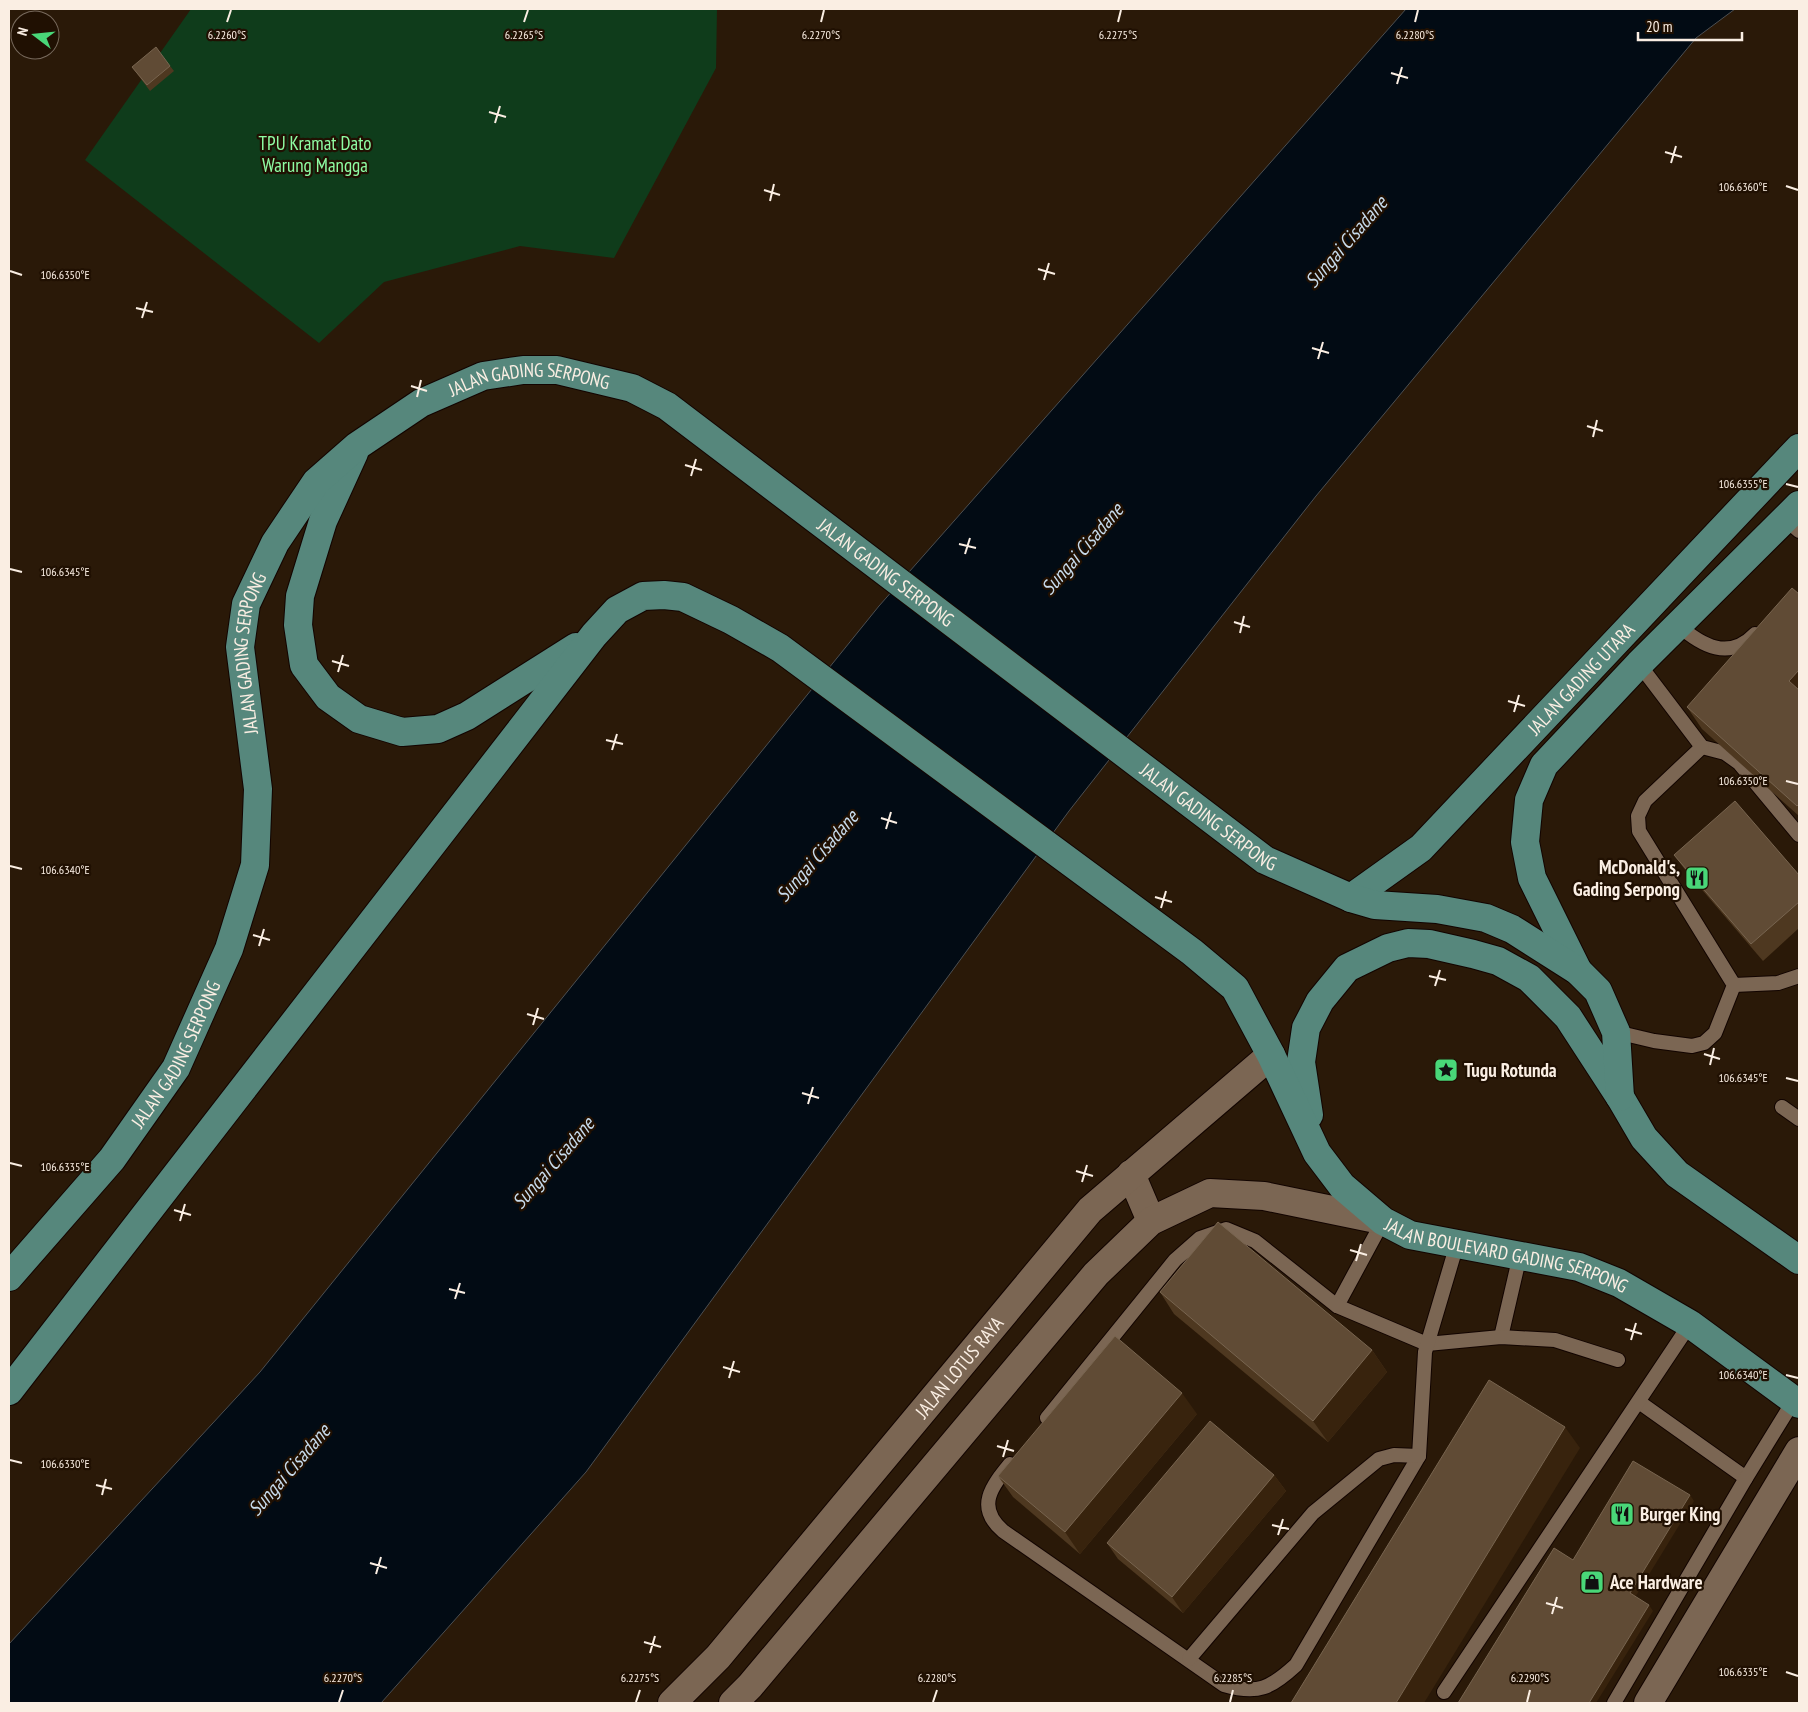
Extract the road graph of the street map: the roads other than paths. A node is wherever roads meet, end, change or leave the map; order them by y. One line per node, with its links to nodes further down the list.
1 (357, 446): 6 (main road); 10 (main road, JALAN GADING SERPONG); 26 (main road, JALAN GADING SERPONG)
2 (1799, 448): 10 (main road, JALAN GADING UTARA)
3 (1795, 518): 5 (main road, JALAN GADING UTARA)
4 (1766, 623): 5 (lane)
5 (1678, 625): 7 (main road, JALAN GADING UTARA)
6 (594, 635): 15 (main road); 32 (main road)
7 (1639, 664): 8 (lane); 11 (main road, JALAN GADING UTARA)
8 (1702, 747): 9 (lane); 13 (lane)
9 (1799, 835)
10 (1363, 902): 11 (main road)
11 (1578, 970): 14 (main road)
12 (1799, 976): 13 (lane)
13 (1734, 985): 14 (lane)
14 (1616, 1032): 16 (main road)
15 (1271, 1055): 19 (main road, JALAN BOULEVARD GADING SERPONG); 20 (street, JALAN LOTUS RAYA)
16 (1620, 1097): 19 (main road); 25 (main road)
17 (1782, 1107): 18 (lane)
18 (1799, 1119)
19 (1312, 1141): 22 (main road, JALAN BOULEVARD GADING SERPONG)
20 (1131, 1174): 21 (street); 42 (street, JALAN LOTUS RAYA)
21 (1150, 1221): 22 (street); 43 (street)
22 (1382, 1221): 23 (main road, JALAN BOULEVARD GADING SERPONG); 27 (lane)
23 (1457, 1244): 24 (main road, JALAN BOULEVARD GADING SERPONG); 30 (lane)
24 (1520, 1255): 28 (main road, JALAN BOULEVARD GADING SERPONG); 29 (lane)
25 (1799, 1260)
26 (9, 1277)
27 (1337, 1306): 30 (lane); 35 (lane)
28 (1690, 1324): 33 (lane); 34 (main road, JALAN BOULEVARD GADING SERPONG)
29 (1501, 1337): 30 (lane); 31 (lane)
30 (1426, 1344): 37 (lane)
31 (1618, 1360)
32 (9, 1391)
33 (1639, 1402): 39 (lane); 41 (lane)
34 (1797, 1402): 39 (lane)
35 (1040, 1426)
36 (1799, 1451): 45 (street)
37 (1419, 1456): 40 (lane); 40 (lane)
38 (1016, 1457): 40 (lane)
39 (1746, 1478): 44 (lane)
40 (1189, 1659)
41 (1444, 1692)
42 (672, 1703)
43 (733, 1703)
44 (1614, 1703)
45 (1648, 1703)

